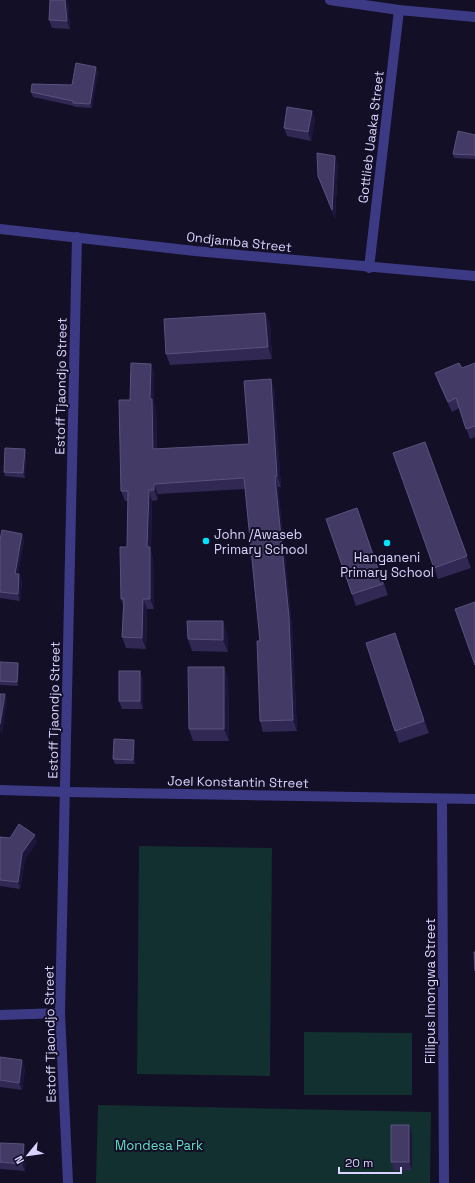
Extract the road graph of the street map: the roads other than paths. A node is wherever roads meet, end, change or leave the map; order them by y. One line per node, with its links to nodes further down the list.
1 (330, 0): 2 (street)
2 (399, 10): 3 (street); 6 (street, Gottlieb Uaaka Street)
3 (475, 17)
4 (0, 229): 5 (street, Ondjamba Street)
5 (77, 238): 6 (street, Ondjamba Street); 9 (street, Estoff Tjaondjo Street)
6 (369, 268): 7 (street, Ondjamba Street)
7 (475, 276)
8 (0, 790): 9 (street, Joel Konstantin Street)
9 (66, 792): 10 (street, Joel Konstantin Street); 12 (street, Estoff Tjaondjo Street)
10 (442, 799): 11 (street, Joel Konstantin Street); 15 (street, Fillipus Imongwa Street)
11 (475, 799)
12 (60, 1013): 13 (street); 14 (street, Estoff Tjaondjo Street)
13 (0, 1015)
14 (68, 1183)
15 (444, 1183)

